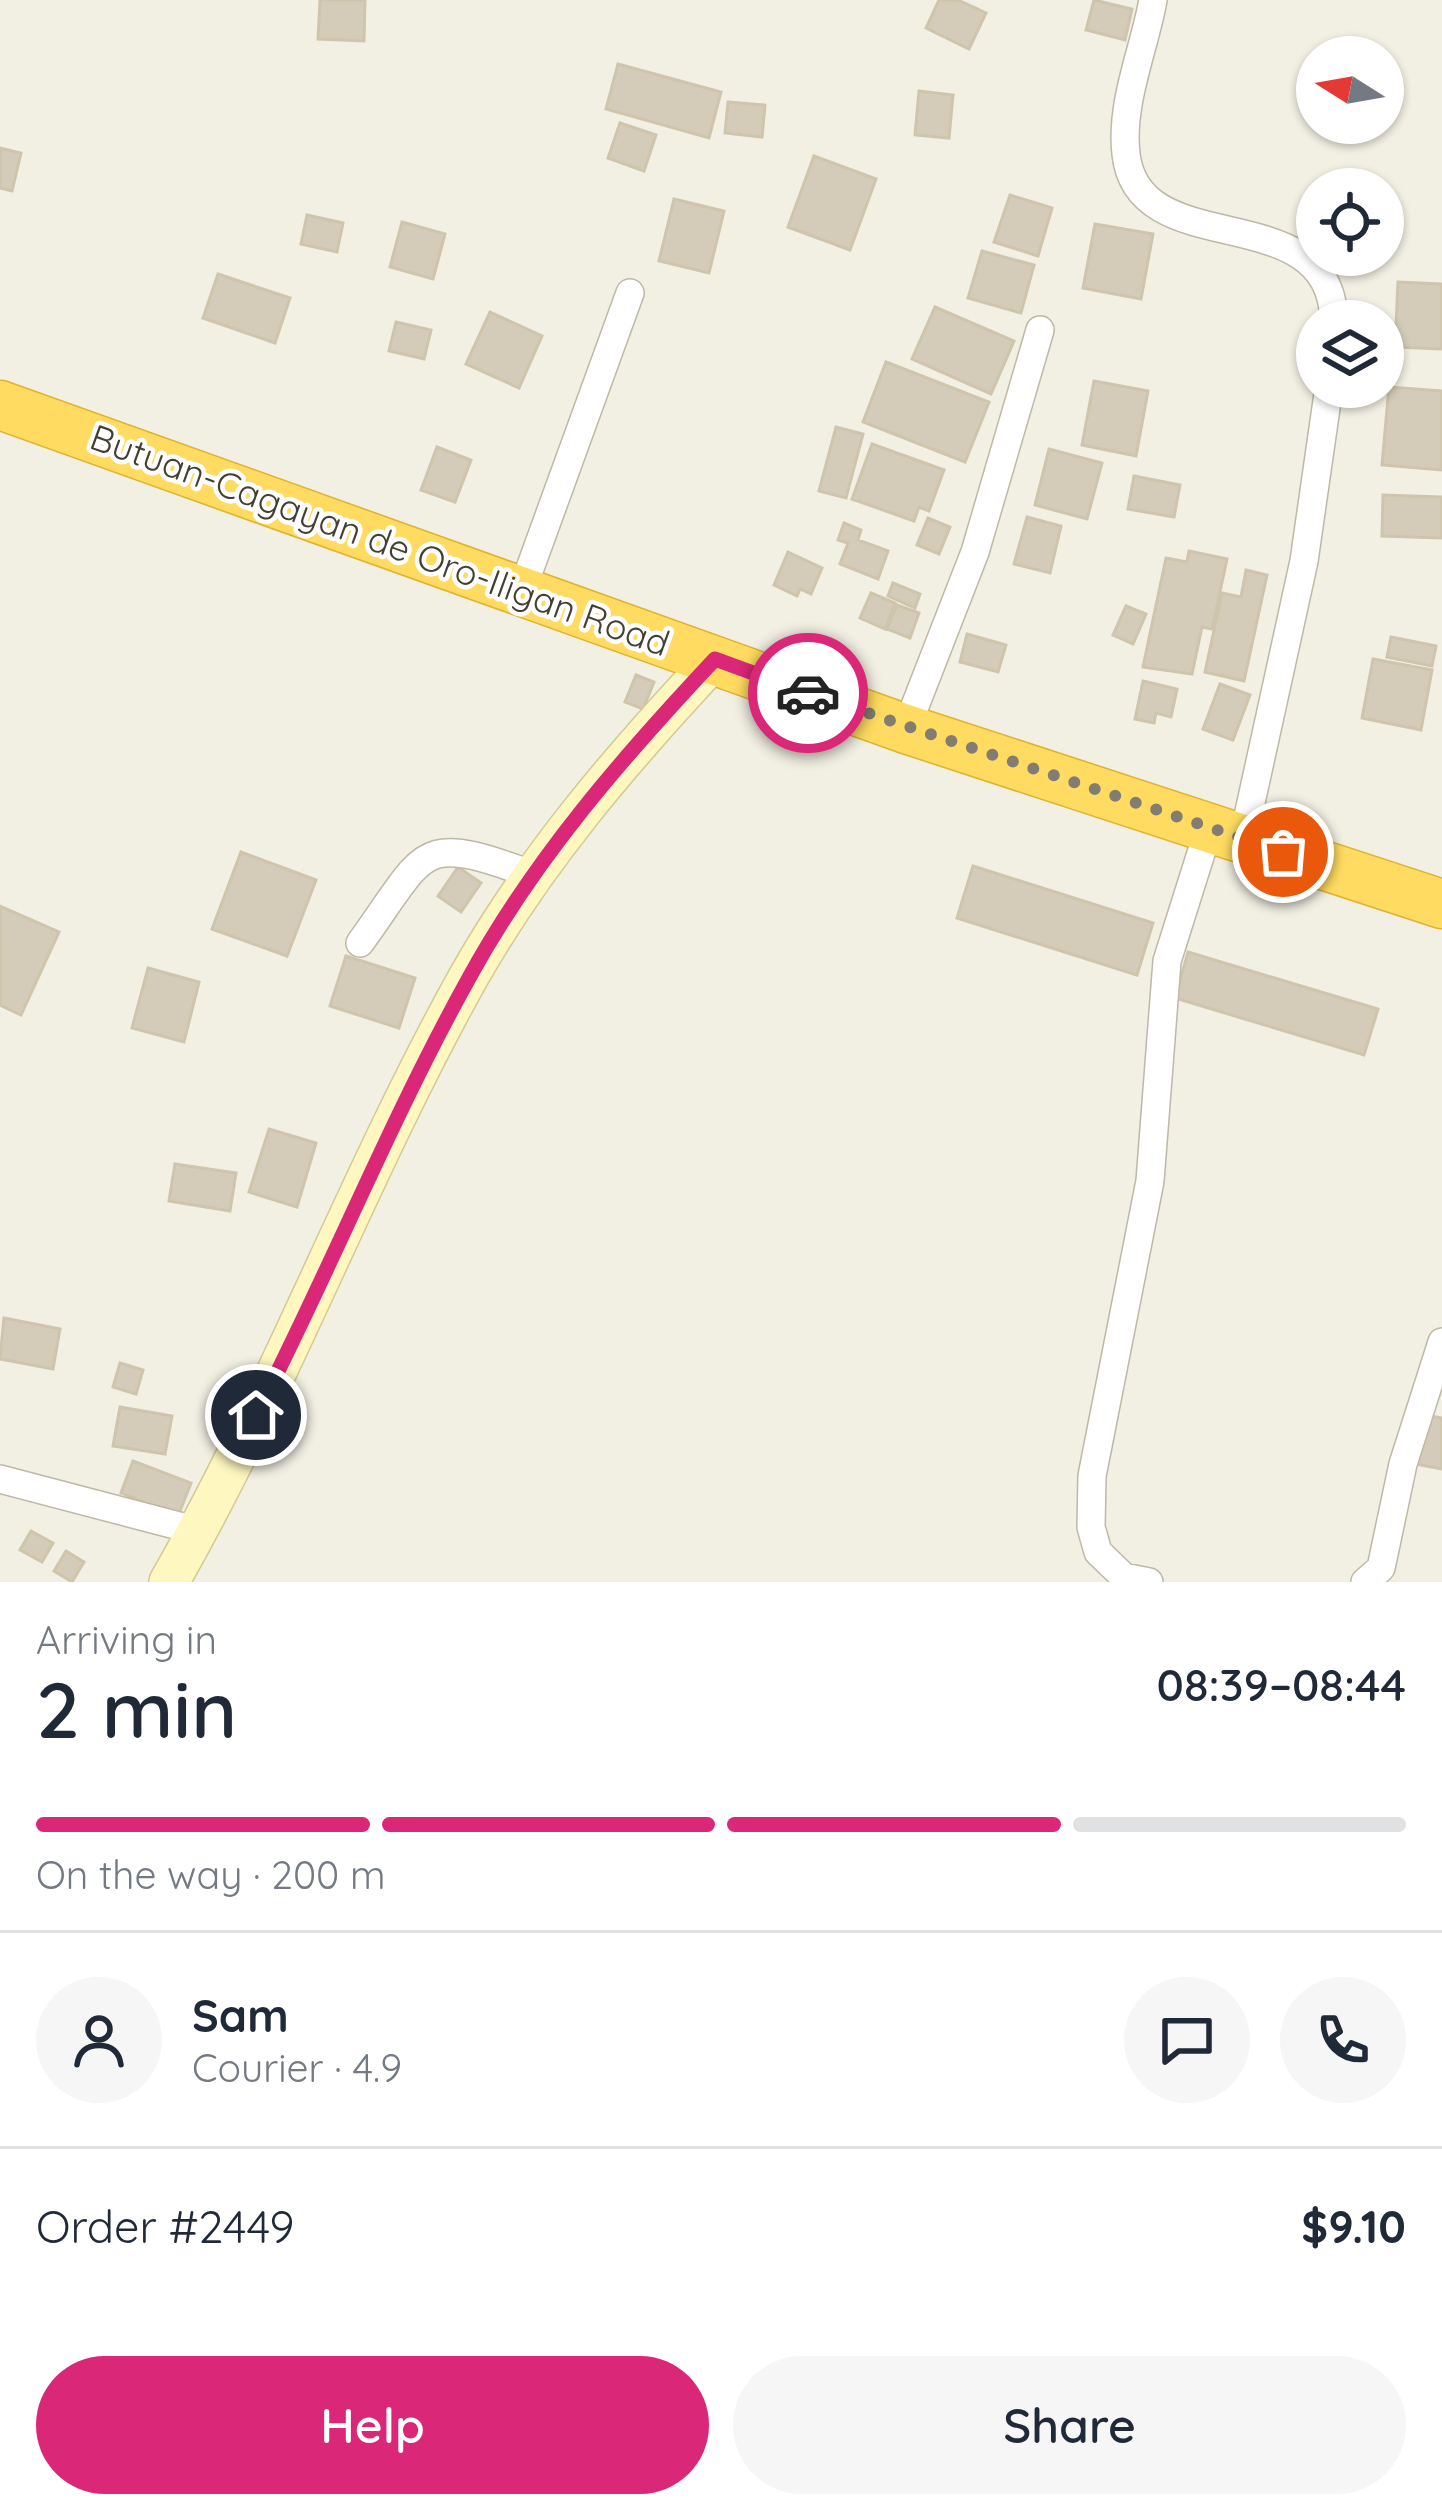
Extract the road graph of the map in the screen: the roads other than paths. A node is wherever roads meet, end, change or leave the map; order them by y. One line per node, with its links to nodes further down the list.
1 (1153, 0): 3 (street)
2 (630, 293): 7 (street)
3 (1328, 300)
4 (1040, 331): 9 (street)
5 (0, 405): 7 (highway, Butuan-Cagayan de Oro-Iligan Road)
6 (1326, 408): 10 (street)
7 (521, 593): 8 (highway, Butuan-Cagayan de Oro-Iligan Road)
8 (715, 659): 9 (highway, Butuan-Cagayan de Oro-Iligan Road); 11 (street)
9 (906, 729): 10 (highway, Butuan-Cagayan de Oro-Iligan Road)
10 (1226, 834): 12 (highway, Butuan-Cagayan de Oro-Iligan Road); 18 (street)
11 (533, 875): 13 (street); 16 (street)
12 (1442, 904)
13 (360, 943)
14 (1442, 1342): 19 (street)
15 (0, 1479): 16 (street)
16 (198, 1531): 17 (street)
17 (169, 1582)
18 (1149, 1582)
19 (1365, 1582)

